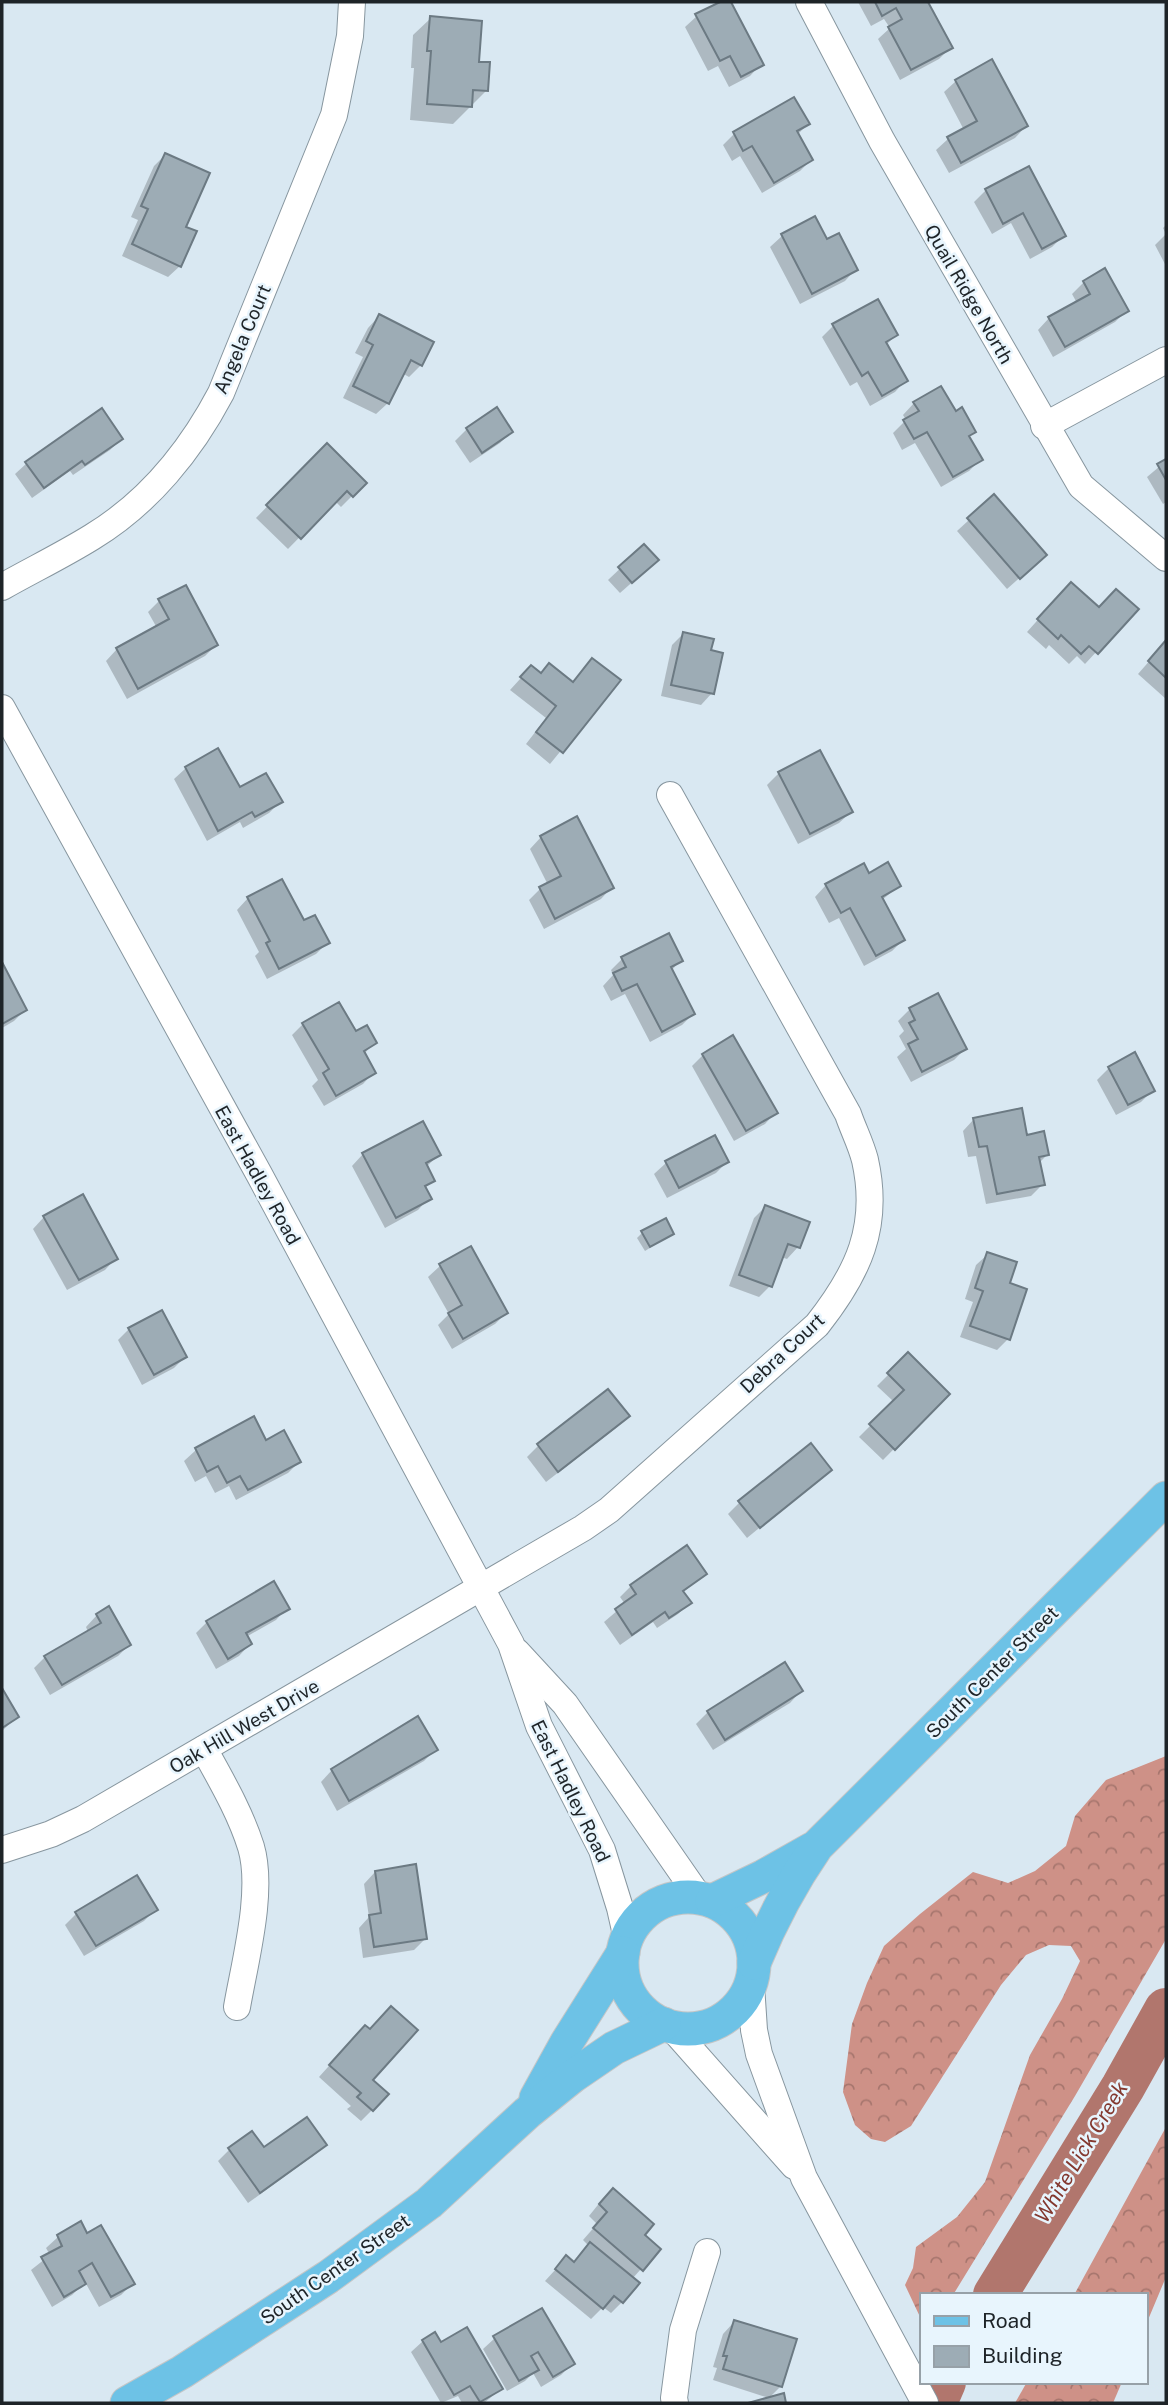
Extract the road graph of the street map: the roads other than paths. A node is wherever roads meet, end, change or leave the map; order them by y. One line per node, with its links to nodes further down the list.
1 (352, 2): 6 (street, Angela Court)
2 (809, 2): 4 (street, Quail Ridge North)
3 (1166, 360): 4 (street)
4 (1044, 426): 5 (street, Quail Ridge North)
5 (1166, 558)
6 (2, 587)
7 (2, 709): 10 (street, East Hadley Road)
8 (670, 795): 10 (street, Debra Court)
9 (1166, 1498): 13 (main road, South Center Street)
10 (480, 1589): 11 (street, East Hadley Road); 12 (street, Oak Hill West Drive)
11 (511, 1644): 15 (street, East Hadley Road); 16 (street, East Hadley Road)
12 (204, 1749): 14 (street, Oak Hill West Drive); 18 (street)
13 (817, 1846): 15 (main road, South Center Street); 17 (main road, South Center Street)
14 (2, 1850)
15 (706, 1899): 16 (main road); 17 (main road)
16 (625, 1946): 19 (main road); 20 (main road, South Center Street)
17 (752, 1974): 19 (main road); 21 (street)
18 (237, 2007)
19 (667, 2025): 20 (main road, South Center Street); 21 (street)
20 (527, 2113): 24 (main road, South Center Street)
21 (804, 2178): 25 (street)
22 (706, 2252): 23 (street)
23 (669, 2401)
24 (127, 2403)
25 (925, 2403)

